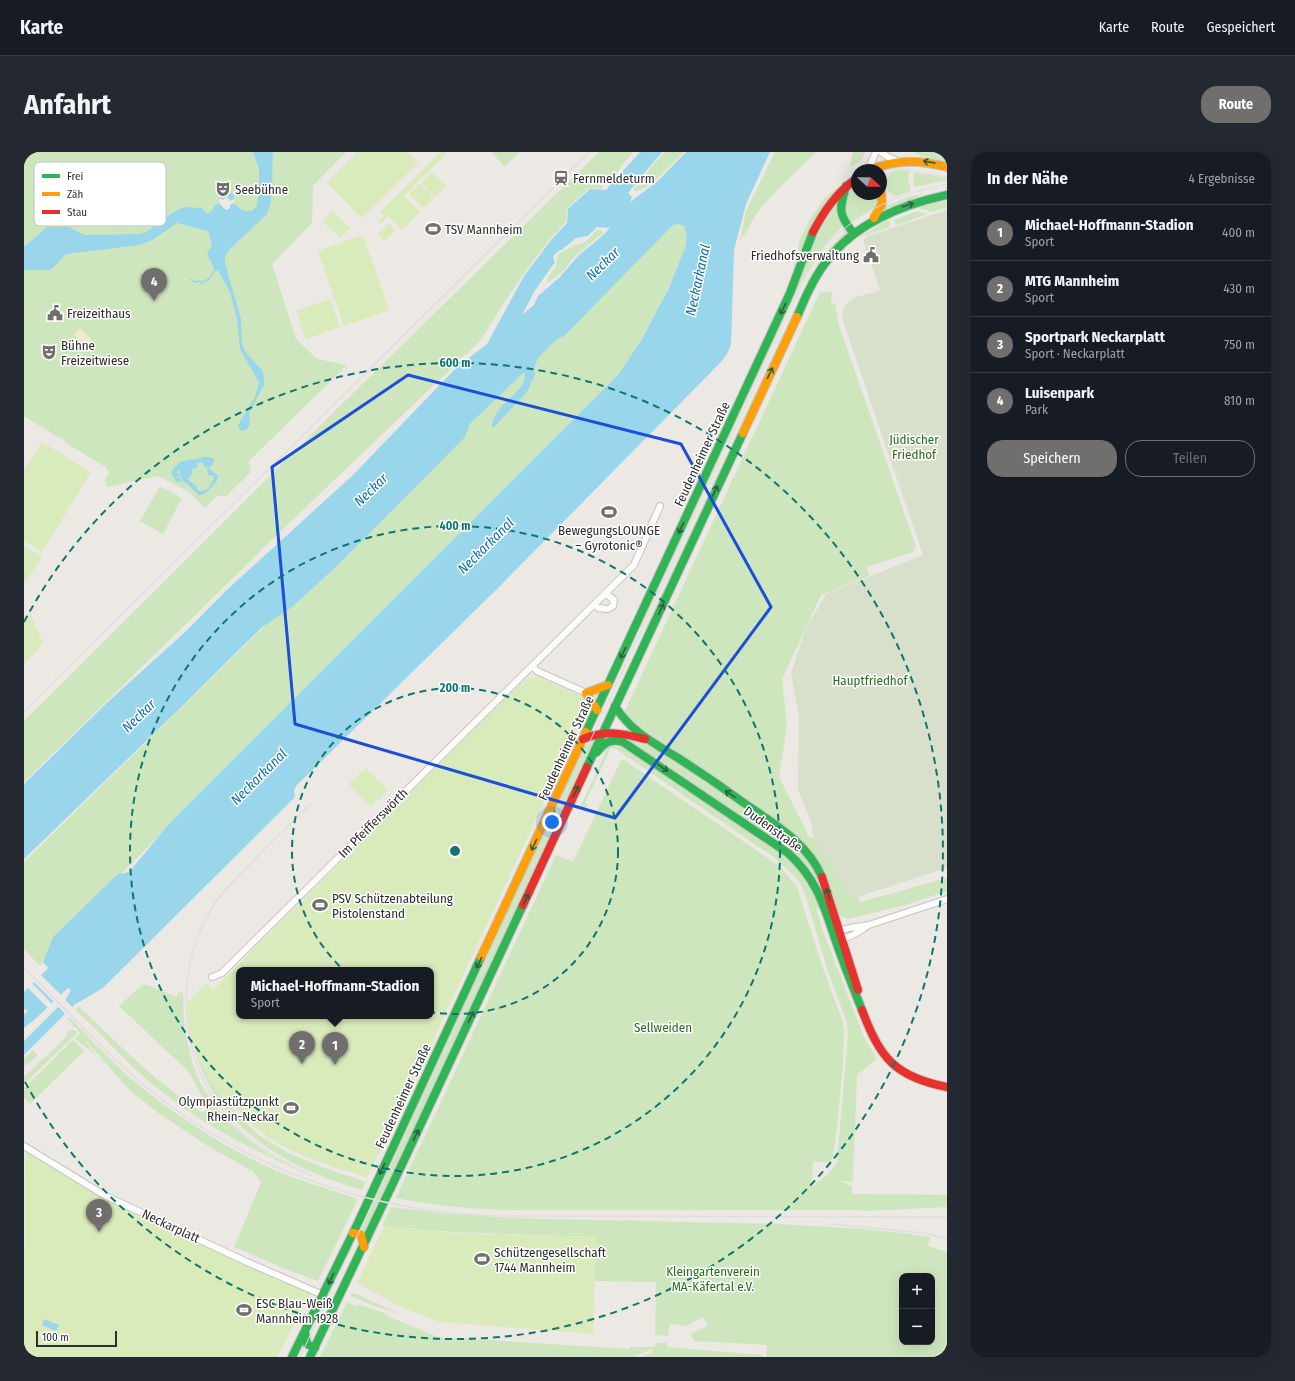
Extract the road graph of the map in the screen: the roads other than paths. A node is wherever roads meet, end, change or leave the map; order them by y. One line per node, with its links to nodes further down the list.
1 (877, 152): 4 (street); 5 (street)
2 (882, 152): 3 (street)
3 (899, 162): 6 (main road); 7 (main road, one-way to 3)
4 (872, 164)
5 (878, 164)
6 (887, 165)
7 (947, 167)
8 (851, 182): 9 (main road, Feudenheimer Straße)
9 (846, 186): 13 (main road); 17 (main road, Feudenheimer Straße, one-way to 17)
10 (947, 195): 12 (main road, one-way to 10)
11 (883, 200): 12 (main road)
12 (873, 220): 13 (main road, Feudenheimer Straße)
13 (854, 234): 18 (main road, Feudenheimer Straße, one-way to 13)
14 (660, 506): 15 (street, Im Pfeifferswörth)
15 (606, 594): 16 (street, Im Pfeifferswörth); 16 (street)
16 (595, 605): 19 (street, Im Pfeifferswörth)
17 (634, 629): 18 (main road); 20 (main road, Feudenheimer Straße, one-way to 20)
18 (644, 645): 22 (main road, Feudenheimer Straße)
19 (532, 666): 21 (street); 32 (street, Im Pfeifferswörth)
20 (608, 684): 21 (main road); 23 (main road, Feudenheimer Straße)
21 (586, 693): 23 (main road)
22 (615, 706): 24 (main road, Feudenheimer Straße); 26 (main road, Dudenstraße)
23 (596, 710): 25 (main road, Feudenheimer Straße)
24 (603, 732): 25 (main road); 26 (main road, Dudenstraße); 27 (main road, Feudenheimer Straße)
25 (583, 739): 28 (main road, Feudenheimer Straße)
26 (648, 739): 31 (main road, Dudenstraße, one-way to 26)
27 (592, 757): 29 (main road, Feudenheimer Straße, one-way to 27); 31 (main road, Dudenstraße, one-way to 31)
28 (550, 810): 29 (main road); 35 (main road, Feudenheimer Straße, one-way to 35)
29 (560, 825): 36 (main road, Feudenheimer Straße, one-way to 29)
30 (947, 899): 31 (street)
31 (839, 936): 33 (main road, Dudenstraße)
32 (212, 977)
33 (947, 1086)
34 (24, 1146): 37 (street, Neckarplatt)
35 (353, 1233): 36 (main road); 37 (main road, Feudenheimer Straße, one-way to 37)
36 (364, 1247): 39 (main road, Feudenheimer Straße)
37 (321, 1298): 38 (main road, Feudenheimer Straße)
38 (305, 1332): 39 (main road); 40 (main road, Feudenheimer Straße)
39 (315, 1348): 41 (main road, Feudenheimer Straße)
40 (292, 1357)
41 (310, 1357)

